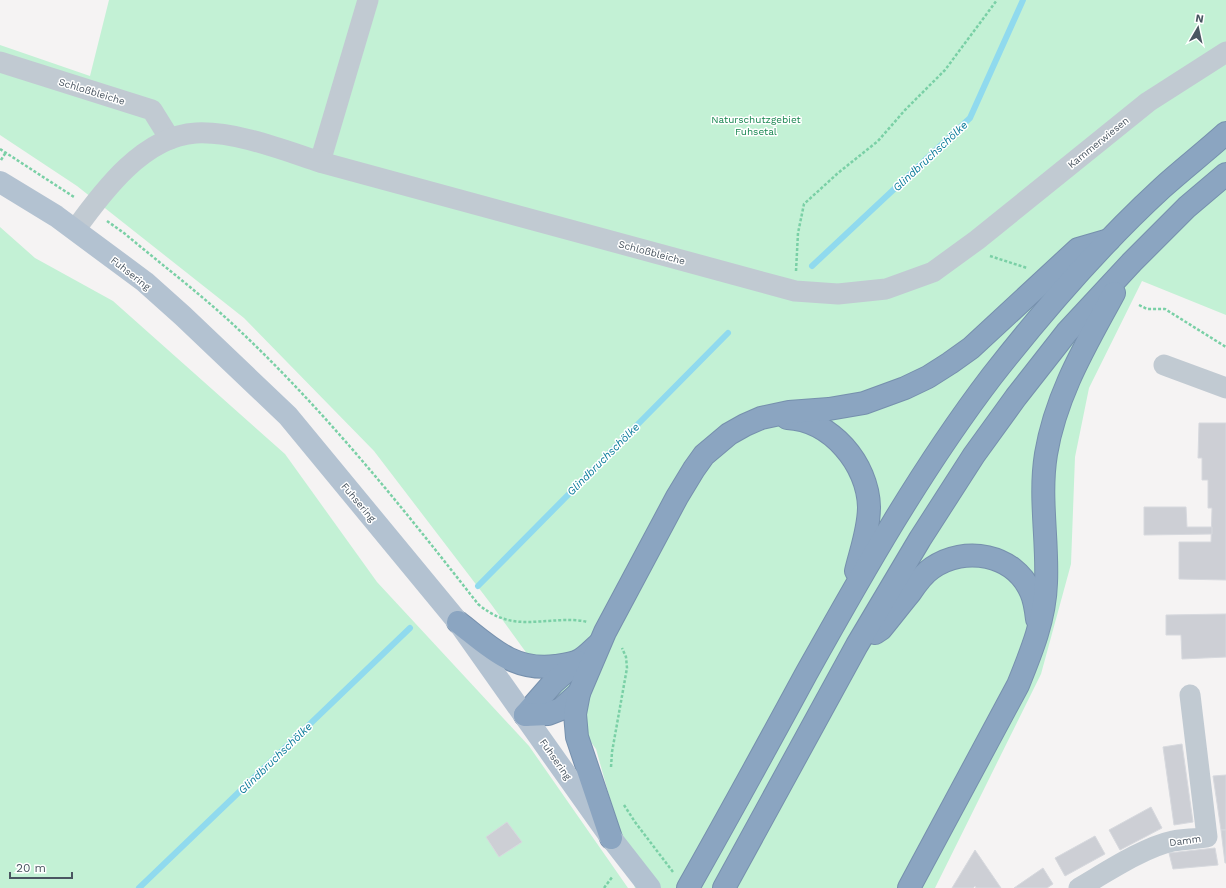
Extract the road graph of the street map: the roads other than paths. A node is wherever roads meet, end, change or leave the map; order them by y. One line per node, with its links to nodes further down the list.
1 (368, 0): 6 (street)
2 (1226, 52): 10 (street, Kammerwiesen)
3 (0, 62): 5 (street, Schloßbleiche)
4 (1226, 134): 11 (highway)
5 (170, 139): 6 (street, Schloßbleiche); 9 (street, Schloßbleiche)
6 (320, 162): 10 (street, Schloßbleiche)
7 (1226, 174): 12 (highway)
8 (0, 182): 9 (main road, Fuhsering)
9 (75, 230): 17 (main road, Fuhsering)
10 (977, 240)
11 (1110, 240): 15 (highway); 16 (highway)
12 (1132, 262): 18 (highway); 20 (highway)
13 (1164, 365): 14 (street)
14 (1226, 388)
15 (761, 418): 16 (highway); 19 (highway)
16 (848, 598): 26 (highway)
17 (458, 622): 21 (highway); 24 (main road, Fuhsering)
18 (1036, 634): 20 (highway); 29 (highway)
19 (603, 637): 21 (highway); 22 (highway)
20 (857, 645): 28 (highway)
21 (580, 660): 24 (highway)
22 (579, 693): 24 (highway); 25 (highway)
23 (1190, 695): 30 (street, Damm)
24 (525, 716): 25 (main road, Fuhsering)
25 (611, 838): 27 (main road, Fuhsering)
26 (683, 882)
27 (650, 888)
28 (724, 888)
29 (909, 888)
30 (1079, 888)

